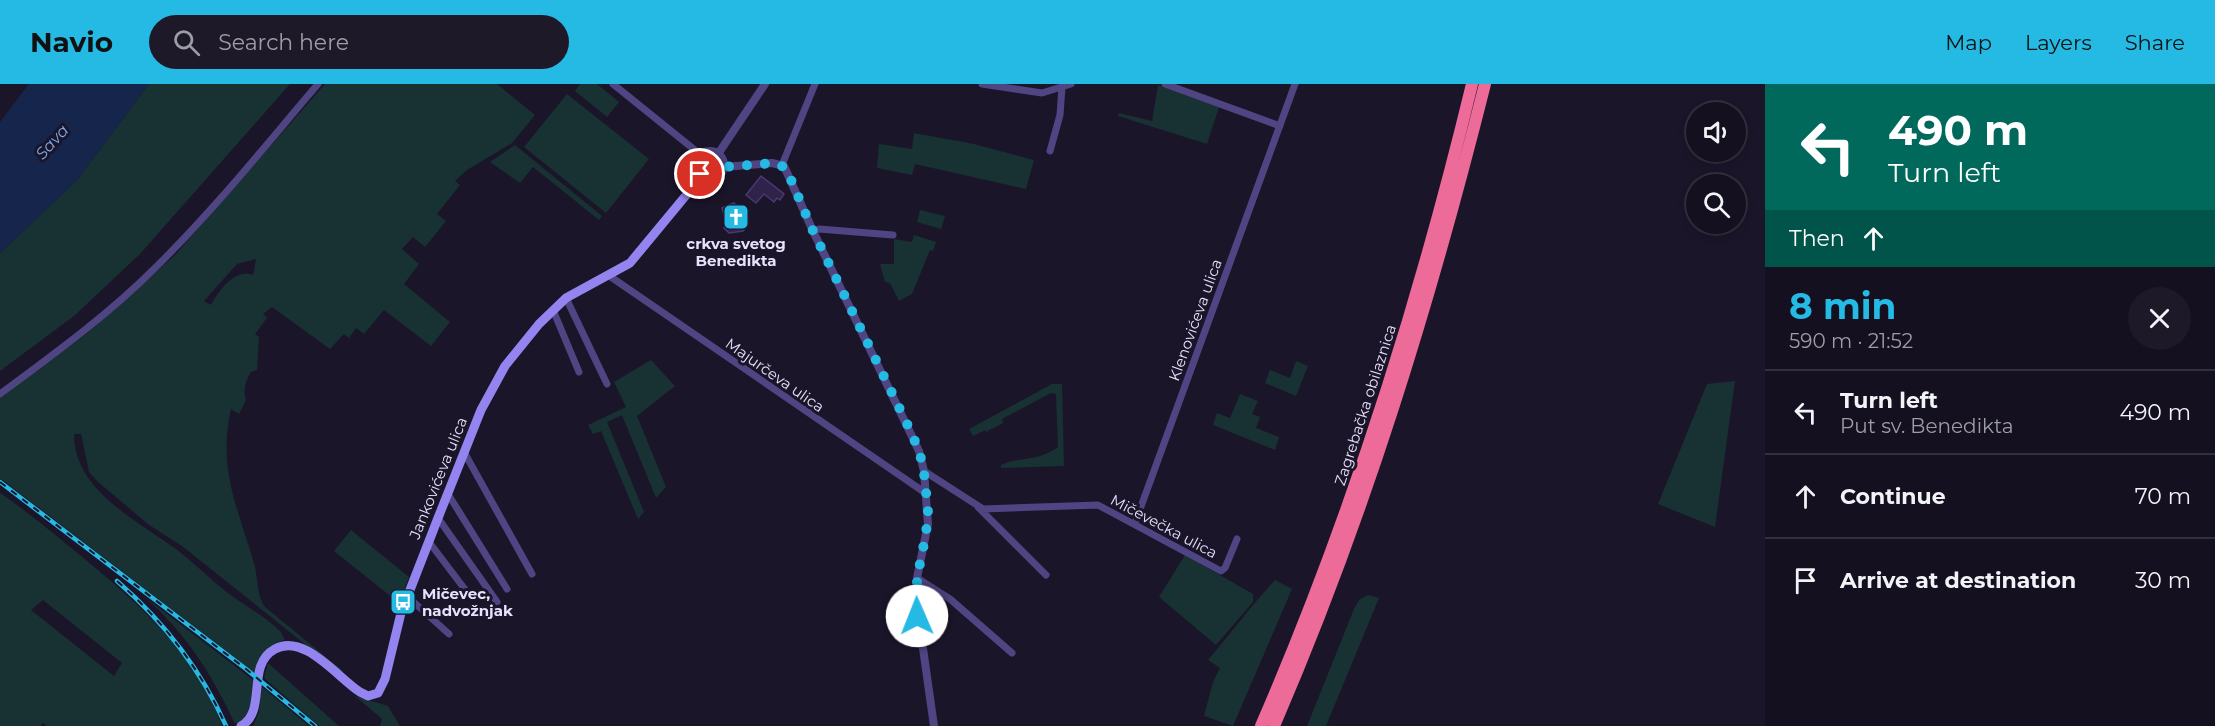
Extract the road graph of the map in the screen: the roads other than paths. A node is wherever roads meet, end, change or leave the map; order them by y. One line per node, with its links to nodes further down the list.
1 (318, 84): 26 (street)
2 (613, 84): 15 (street)
3 (765, 84): 14 (street)
4 (815, 84): 16 (street)
5 (982, 84): 11 (street)
6 (1071, 84): 11 (street)
7 (1165, 84): 12 (street)
8 (1295, 84): 12 (street, Klenovićeva ulica)
9 (1472, 84): 47 (highway, Zagrebačka obilaznica)
10 (1485, 84): 48 (highway, Zagrebačka obilaznica)
11 (1062, 87): 13 (street)
12 (1280, 126): 33 (street, Klenovićeva ulica)
13 (1050, 151)
14 (718, 154): 15 (street); 17 (street)
15 (701, 155): 18 (street)
16 (782, 165): 17 (street); 19 (street)
17 (724, 167): 18 (street)
18 (702, 176): 21 (main road, Jankovićeva ulica)
19 (813, 231): 20 (street); 28 (street)
20 (893, 235)
21 (608, 275): 22 (main road, Jankovićeva ulica); 30 (street, Majurčeva ulica)
22 (566, 298): 23 (main road, Jankovićeva ulica); 25 (street)
23 (553, 310): 24 (street); 27 (main road, Jankovićeva ulica)
24 (579, 372)
25 (607, 384)
26 (0, 394)
27 (464, 452): 29 (main road, Jankovićeva ulica); 36 (street)
28 (924, 471): 30 (street); 31 (street)
29 (448, 494): 32 (main road, Jankovićeva ulica); 39 (street)
30 (927, 494): 38 (street)
31 (978, 507): 33 (street, Mičevečka ulica); 37 (street)
32 (438, 518): 35 (main road, Jankovićeva ulica); 42 (street)
33 (1135, 523): 34 (street, Mičevečka ulica)
34 (1237, 539)
35 (429, 542): 40 (street); 41 (main road, Jankovićeva ulica)
36 (532, 574)
37 (1046, 575)
38 (917, 578): 44 (street); 46 (street)
39 (507, 590)
40 (470, 596)
41 (408, 597): 43 (street); 45 (main road, Jankovićeva ulica)
42 (497, 602)
43 (449, 634)
44 (1012, 653)
45 (241, 726)
46 (934, 726)
47 (1261, 726)
48 (1274, 726)

